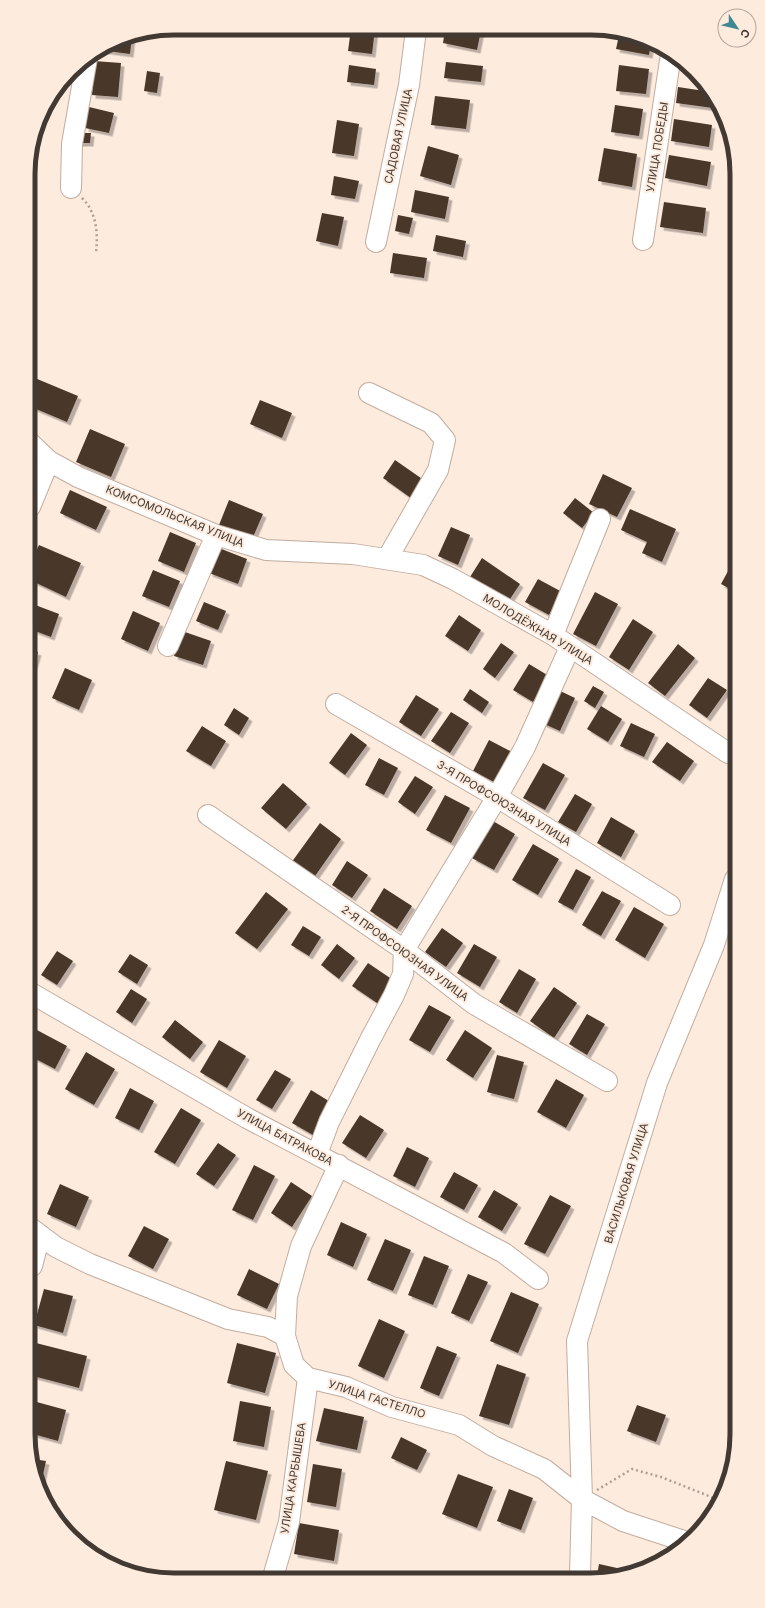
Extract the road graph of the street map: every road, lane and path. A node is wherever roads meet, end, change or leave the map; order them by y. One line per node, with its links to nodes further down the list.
1 (415, 35): 6 (street, САДОВАЯ УЛИЦА)
2 (670, 60): 5 (street, УЛИЦА ПОБЕДЫ)
3 (86, 66): 4 (street)
4 (71, 188): 7 (path)
5 (643, 240)
6 (376, 242)
7 (96, 253)
8 (369, 393): 15 (street)
9 (35, 448): 10 (street, КОМСОМОЛЬСКАЯ УЛИЦА)
10 (49, 461): 11 (street); 13 (street, КОМСОМОЛЬСКАЯ УЛИЦА)
11 (35, 495)
12 (600, 519): 16 (street)
13 (216, 535): 14 (street, КОМСОМОЛЬСКАЯ УЛИЦА); 17 (street)
14 (353, 554): 15 (street, МОЛОДЁЖНАЯ УЛИЦА)
15 (387, 559): 16 (street, МОЛОДЁЖНАЯ УЛИЦА)
16 (552, 635): 18 (street, МОЛОДЁЖНАЯ УЛИЦА)
17 (168, 646)
18 (570, 647): 20 (street, МОЛОДЁЖНАЯ УЛИЦА); 21 (street)
19 (336, 704): 21 (street, 3-Я ПРОФСОЮЗНАЯ УЛИЦА)
20 (728, 753)
21 (497, 797): 24 (street, 3-Я ПРОФСОЮЗНАЯ УЛИЦА); 25 (street)
22 (208, 815): 25 (street, 2-Я ПРОФСОЮЗНАЯ УЛИЦА)
23 (730, 894): 35 (street, ВАСИЛЬКОВАЯ УЛИЦА)
24 (670, 905)
25 (404, 950): 27 (street, 2-Я ПРОФСОЮЗНАЯ УЛИЦА); 28 (street)
26 (35, 995): 28 (street, УЛИЦА БАТРАКОВА)
27 (607, 1081)
28 (317, 1154): 29 (street, УЛИЦА БАТРАКОВА)
29 (339, 1165): 31 (street, УЛИЦА БАТРАКОВА); 32 (street)
30 (36, 1232): 32 (street)
31 (538, 1279)
32 (285, 1336): 33 (street)
33 (308, 1378): 35 (street, УЛИЦА ГАСТЕЛЛО); 37 (street, УЛИЦА КАРБЫШЕВА)
34 (714, 1498): 35 (path)
35 (582, 1499): 36 (street, УЛИЦА ГАСТЕЛЛО); 38 (street, ВАСИЛЬКОВАЯ УЛИЦА)
36 (681, 1540)
37 (274, 1573)
38 (580, 1573)

